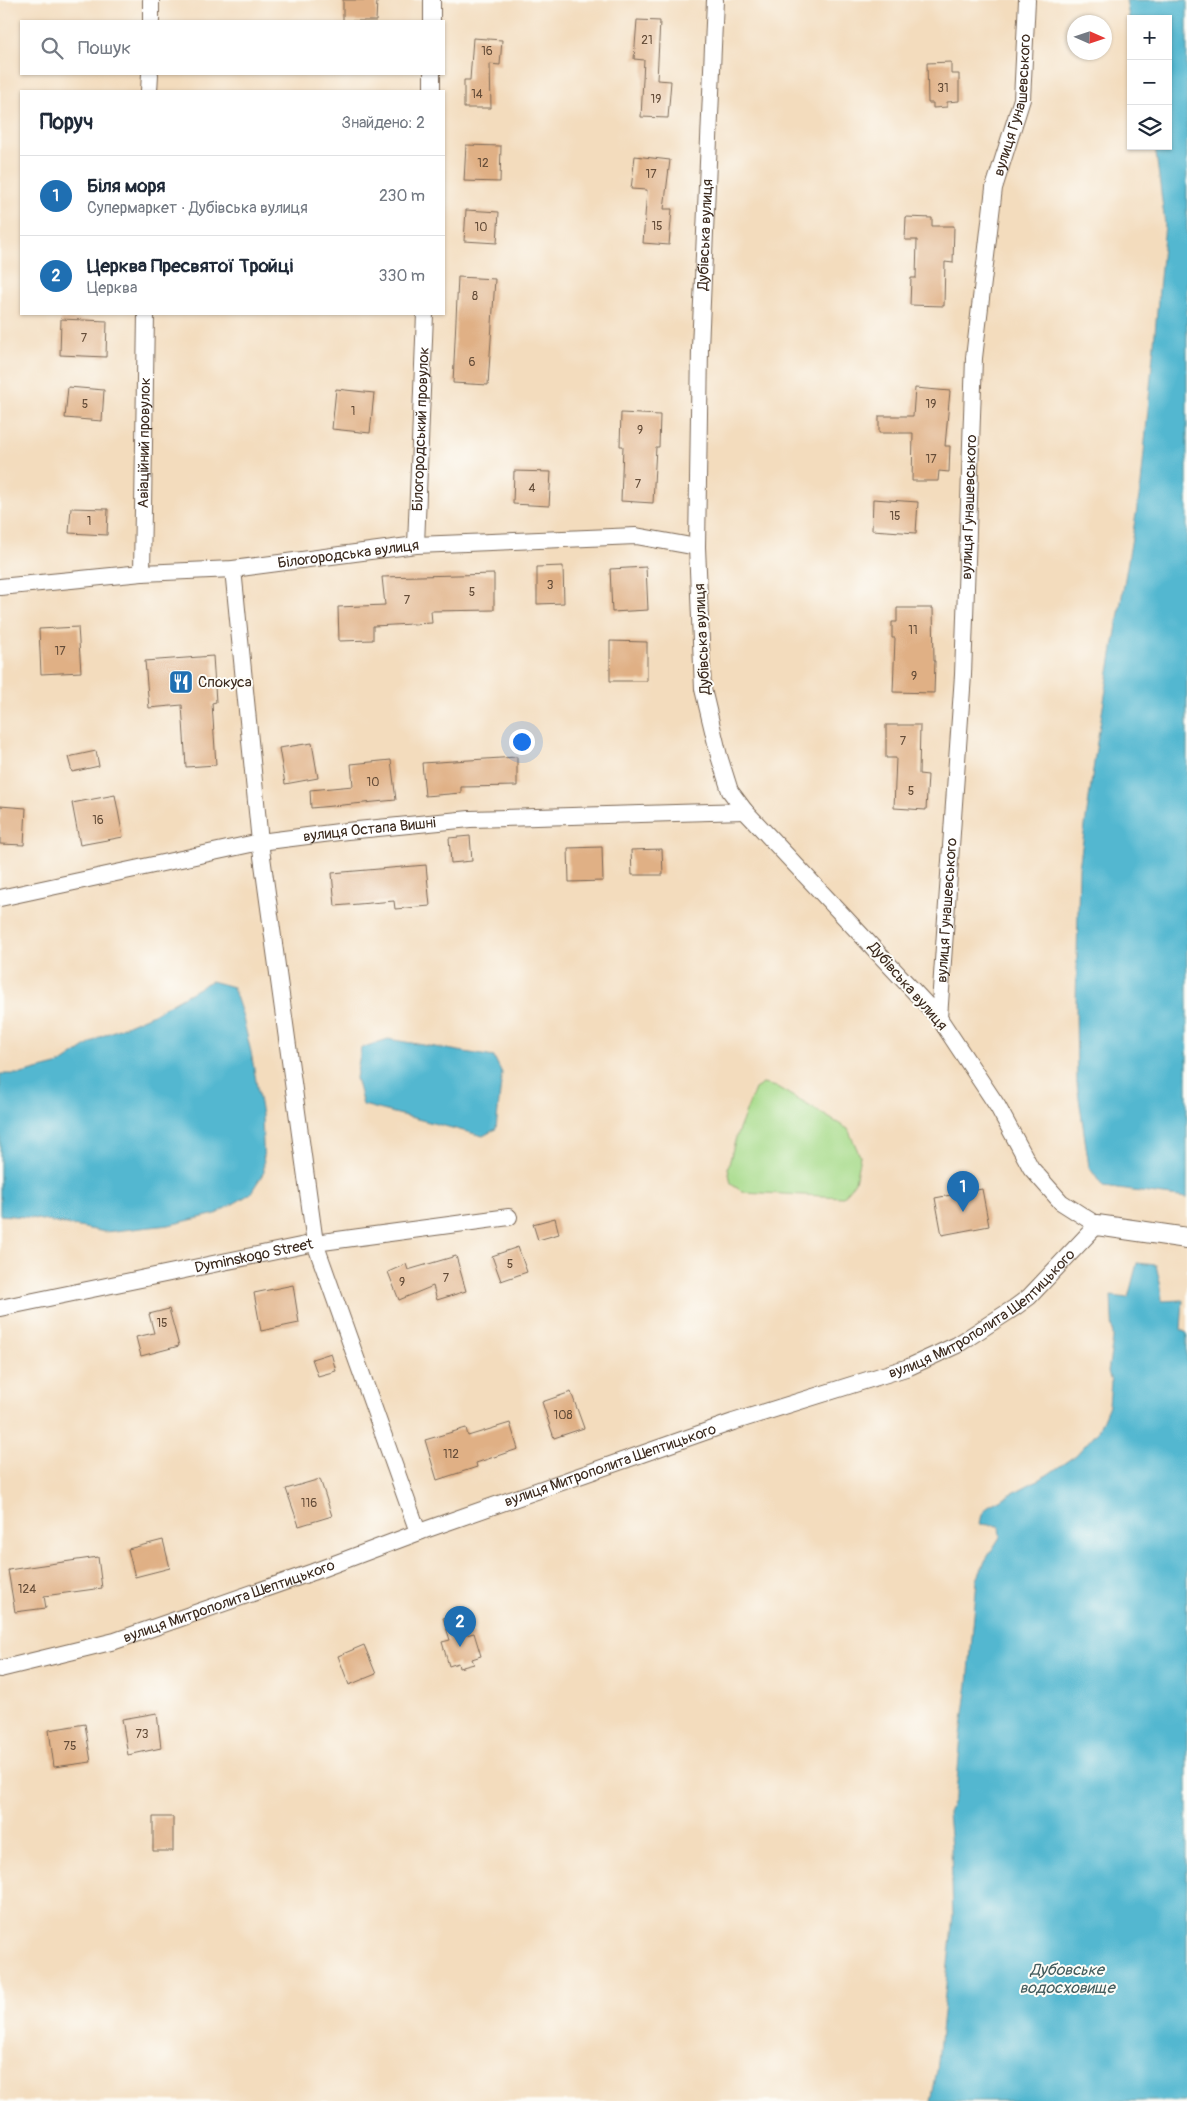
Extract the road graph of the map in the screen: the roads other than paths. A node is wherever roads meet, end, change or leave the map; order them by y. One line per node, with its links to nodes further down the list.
1 (151, 0): 5 (street)
2 (432, 0): 6 (street)
3 (715, 0): 14 (street, Дубівська вулиця)
4 (1027, 0): 21 (street, вулиця Гунашевського)
5 (150, 20)
6 (432, 20)
7 (150, 75): 9 (street)
8 (432, 75): 10 (street)
9 (149, 90)
10 (432, 90)
11 (146, 315): 16 (street, Авіаційний провулок)
12 (425, 315): 13 (street, Білогородський провулок)
13 (416, 545): 14 (street, Білогородська вулиця); 15 (street, Білогородська вулиця)
14 (697, 547): 18 (street, Дубівська вулиця)
15 (233, 569): 16 (street, Білогородська вулиця); 19 (street)
16 (142, 573): 17 (street, Білогородська вулиця)
17 (0, 587)
18 (745, 811): 19 (street, вулиця Остапа Вишні); 21 (street, Дубівська вулиця)
19 (260, 842): 20 (street, вулиця Остапа Вишні); 25 (street)
20 (0, 898)
21 (939, 1018): 23 (street, Дубівська вулиця)
22 (509, 1218): 25 (street, Dyminskogo Street)
23 (1097, 1225): 24 (street); 27 (street, вулиця Митрополита Шептицького)
24 (1187, 1238)
25 (315, 1243): 26 (street, Dyminskogo Street); 27 (street)
26 (0, 1308)
27 (418, 1532): 28 (street, вулиця Митрополита Шептицького)
28 (0, 1669)

